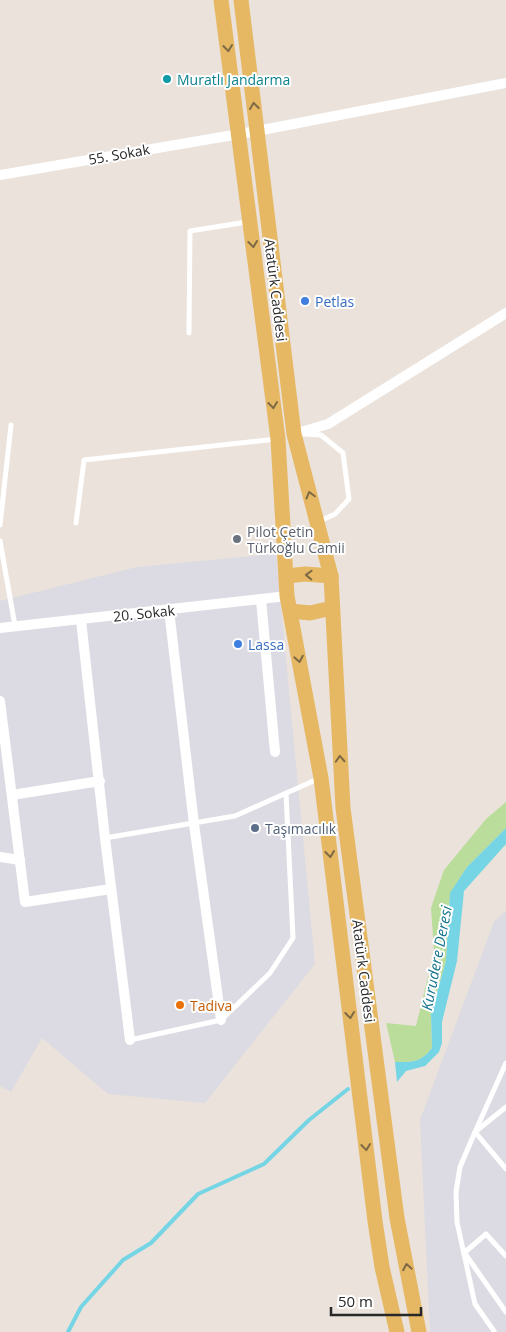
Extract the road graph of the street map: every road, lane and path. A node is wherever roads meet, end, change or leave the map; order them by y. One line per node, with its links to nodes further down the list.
1 (221, 0): 5 (main road, Atatürk Caddesi, one-way to 5)
2 (241, 0): 4 (main road, Atatürk Caddesi, one-way to 2)
3 (506, 83): 4 (street, 55. Sokak)
4 (257, 131): 5 (street, 55. Sokak); 11 (main road, Atatürk Caddesi)
5 (238, 134): 6 (street, 55. Sokak); 7 (main road, Atatürk Caddesi)
6 (0, 175)
7 (250, 222): 9 (lane); 12 (main road, Atatürk Caddesi, one-way to 12)
8 (506, 313): 11 (street)
9 (189, 333)
10 (11, 426): 15 (lane)
11 (294, 434): 14 (main road, Atatürk Caddesi, one-way to 11); 14 (lane)
12 (278, 439): 13 (lane); 17 (main road, Atatürk Caddesi)
13 (76, 523)
14 (317, 523): 18 (main road, Atatürk Caddesi)
15 (0, 525)
16 (0, 540): 25 (lane)
17 (287, 576): 18 (main road, one-way to 17); 19 (main road, Atatürk Caddesi)
18 (331, 576): 21 (main road, Atatürk Caddesi)
19 (287, 596): 20 (street, 20. Sokak); 23 (main road, Atatürk Caddesi)
20 (261, 600): 22 (street, 20. Sokak); 28 (street)
21 (332, 608): 23 (main road); 50 (main road, Atatürk Caddesi, one-way to 21)
22 (169, 610): 24 (street, 20. Sokak); 34 (street)
23 (291, 611): 30 (main road, Atatürk Caddesi, one-way to 30)
24 (81, 620): 25 (street, 20. Sokak); 31 (street)
25 (15, 627): 26 (street, 20. Sokak)
26 (0, 628)
27 (0, 701): 29 (street)
28 (275, 752)
29 (4, 762): 33 (street)
30 (321, 778): 32 (lane); 49 (main road, Atatürk Caddesi, one-way to 49)
31 (100, 781): 33 (street); 35 (street)
32 (286, 793): 34 (lane); 39 (lane)
33 (12, 795): 37 (street)
34 (194, 824): 35 (lane); 39 (street)
35 (105, 838): 38 (street)
36 (0, 857): 37 (street)
37 (20, 860): 38 (street)
38 (111, 889): 40 (street)
39 (220, 1020): 40 (lane)
40 (130, 1040)
41 (506, 1062): 43 (lane)
42 (506, 1107): 43 (lane)
43 (475, 1132): 44 (lane); 45 (lane)
44 (505, 1166)
45 (464, 1253): 46 (lane); 47 (lane); 48 (lane)
46 (506, 1256)
47 (506, 1312)
48 (494, 1331)
49 (397, 1332)
50 (419, 1332)

